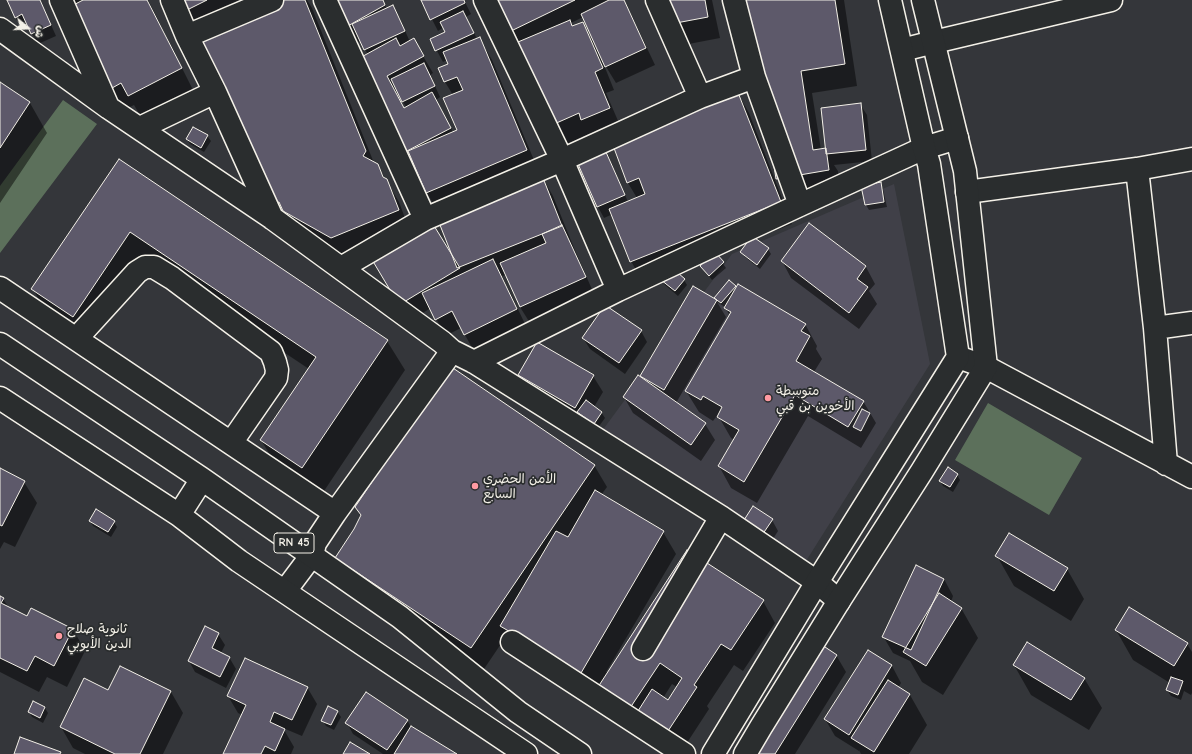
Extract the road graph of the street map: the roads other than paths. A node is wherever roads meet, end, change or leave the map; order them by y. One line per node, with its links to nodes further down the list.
1 (61, 0): 18 (street)
2 (172, 0): 12 (street)
3 (272, 0): 12 (street)
4 (325, 0): 28 (street)
5 (657, 0): 17 (street)
6 (734, 0): 15 (street)
7 (890, 0): 14 (street)
8 (923, 0): 13 (street)
9 (1110, 0): 13 (street)
10 (487, 1): 23 (street)
11 (0, 30): 18 (street)
12 (187, 36): 16 (street)
13 (934, 42): 14 (street); 20 (street)
14 (902, 50): 21 (street)
15 (754, 77): 17 (street); 26 (street)
16 (215, 92): 19 (street); 27 (street)
17 (700, 97): 23 (street)
18 (109, 108): 19 (street)
19 (140, 128): 27 (street)
20 (957, 138): 21 (street); 25 (street)
21 (924, 148): 26 (street); 37 (street)
22 (1192, 159): 24 (street)
23 (562, 160): 28 (street); 31 (street)
24 (1138, 169): 25 (street); 33 (street)
25 (967, 192): 39 (street)
26 (800, 206): 31 (street)
27 (272, 218): 29 (street)
28 (425, 219): 29 (street)
29 (341, 268): 36 (street)
30 (0, 288): 34 (street)
31 (618, 290): 38 (street)
32 (1192, 323): 33 (street)
33 (1155, 328): 42 (street)
34 (76, 339): 41 (street); 41 (street)
35 (0, 344): 44 (street, RN 45)
36 (452, 351): 38 (street); 45 (street)
37 (958, 357): 39 (street); 49 (street)
38 (474, 362): 47 (street)
39 (986, 367): 42 (street); 51 (street)
40 (0, 398): 46 (street)
41 (231, 444): 45 (street)
42 (1166, 464): 43 (street)
43 (1192, 476)
44 (202, 479): 46 (street); 48 (street, RN 45)
45 (335, 513): 48 (street)
46 (178, 515): 50 (street)
47 (721, 517): 49 (street); 53 (street)
48 (312, 555): 50 (street); 55 (street, RN 45)
49 (817, 582): 51 (street); 57 (street)
50 (285, 591): 54 (street)
51 (838, 601): 58 (street)
52 (512, 642): 56 (street)
53 (643, 649)
54 (526, 754)
55 (580, 754)
56 (684, 754)
57 (713, 754)
58 (745, 754)

